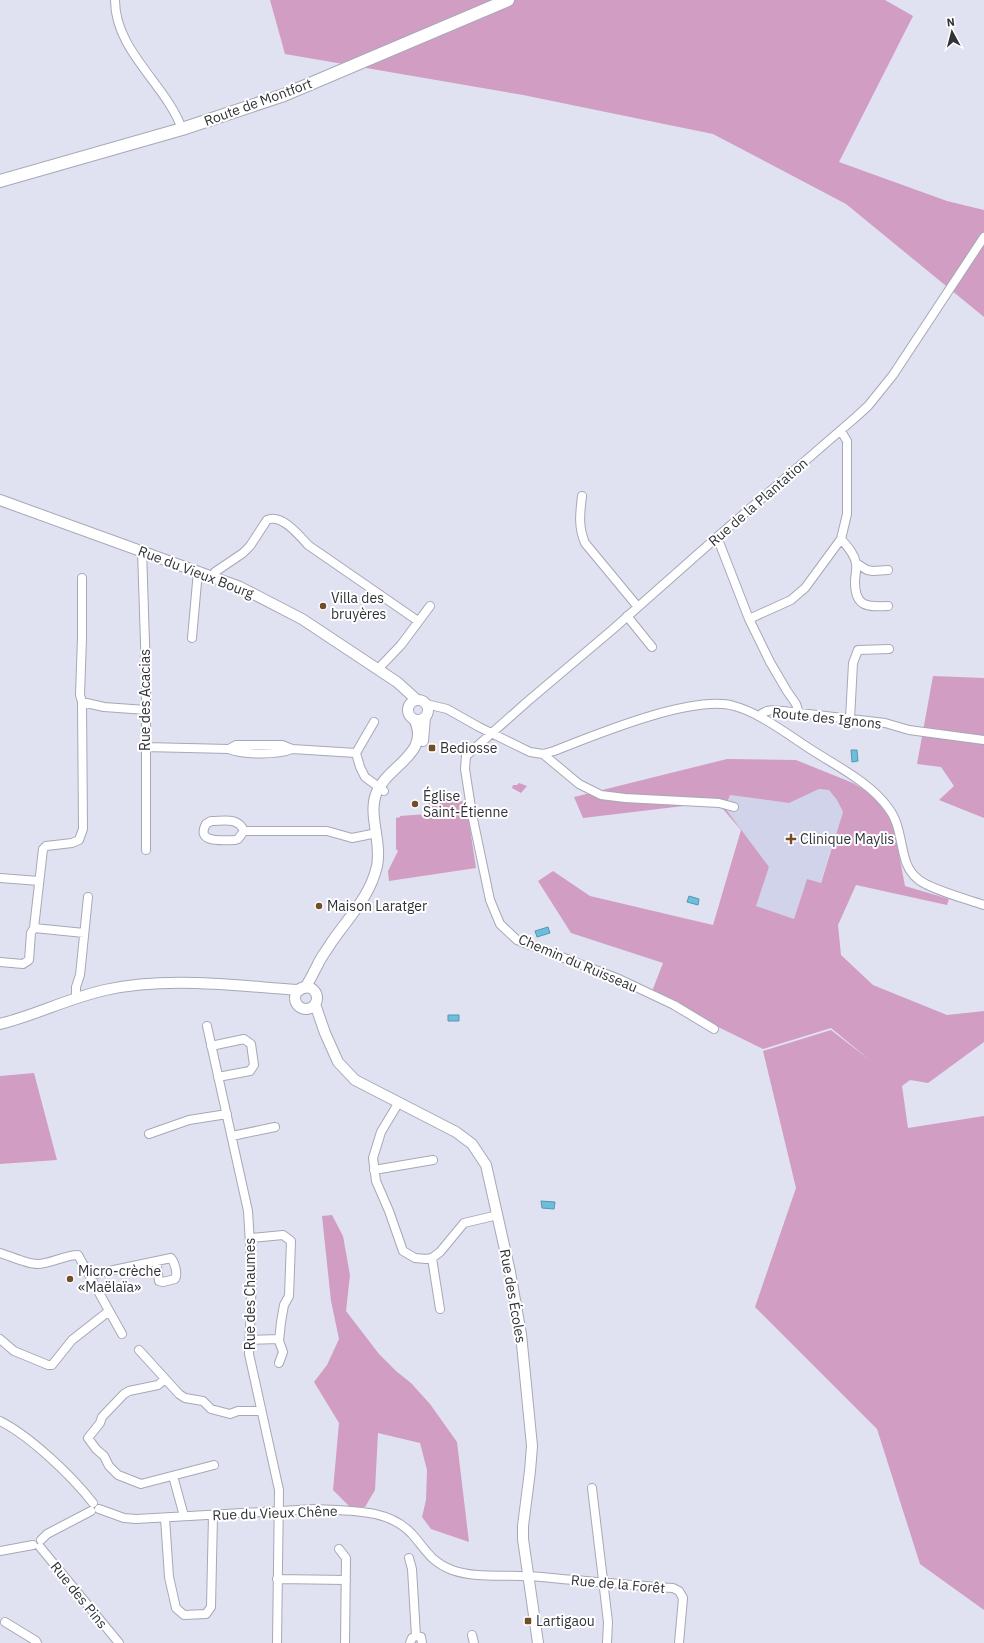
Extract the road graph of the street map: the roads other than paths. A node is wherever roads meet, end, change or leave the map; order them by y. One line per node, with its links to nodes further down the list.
1 (114, 0): 3 (street)
2 (508, 0): 3 (main road, Route de Montfort)
3 (182, 129): 4 (main road, Route de Montfort)
4 (0, 181)
5 (984, 237): 6 (street, Rue de la Plantation)
6 (841, 431): 9 (street, Rue de la Plantation); 10 (street)
7 (582, 496): 19 (street)
8 (0, 500): 11 (street, Rue du Vieux Bourg)
9 (716, 538): 19 (street, Rue de la Plantation); 21 (street)
10 (841, 539): 12 (street); 21 (street)
11 (142, 550): 14 (street, Rue du Vieux Bourg); 29 (street, Rue des Acacias)
12 (856, 563): 13 (street); 18 (street)
13 (888, 570)
14 (198, 571): 15 (street, Rue du Vieux Bourg); 23 (street)
15 (213, 576): 22 (street); 26 (street, Rue du Vieux Bourg)
16 (82, 578): 27 (street)
17 (430, 606): 22 (street)
18 (888, 606)
19 (638, 607): 20 (street, Rue de la Plantation)
20 (627, 616): 24 (street); 35 (street, Rue de la Plantation)
21 (749, 619): 30 (street)
22 (418, 621): 26 (street)
23 (192, 638)
24 (652, 648)
25 (889, 649): 33 (street)
26 (378, 669): 28 (street, Rue du Vieux Bourg)
27 (82, 702): 29 (street); 46 (street)
28 (421, 708): 32 (street); 32 (street); 35 (street); 40 (street)
29 (146, 710): 37 (street, Rue des Acacias)
30 (799, 713): 31 (street, Route des Ignons); 33 (street, Route des Ignons)
31 (759, 716): 39 (street, Route des Ignons); 48 (street)
32 (414, 719): 40 (street)
33 (850, 719): 36 (street, Route des Ignons)
34 (374, 722): 38 (street)
35 (492, 733): 39 (street); 61 (street, Chemin du Ruisseau)
36 (984, 740)
37 (145, 747): 38 (street); 44 (street, Rue des Acacias)
38 (356, 753): 40 (street)
39 (543, 754): 41 (street)
40 (381, 789): 42 (street)
41 (734, 807)
42 (376, 829): 43 (street); 51 (street)
43 (244, 831): 43 (street)
44 (146, 850)
45 (0, 878): 46 (street)
46 (39, 881): 49 (street)
47 (88, 897): 50 (street)
48 (984, 905)
49 (34, 928): 50 (street); 52 (street)
50 (84, 933): 56 (street)
51 (327, 950): 54 (street); 55 (street)
52 (0, 962)
53 (270, 988): 54 (street); 56 (street); 57 (street)
54 (302, 989): 55 (street); 57 (street)
55 (315, 992): 58 (street)
56 (76, 998): 59 (street)
57 (296, 1000): 58 (street)
58 (311, 1006): 64 (street, Rue des Écoles)
59 (0, 1024)
60 (207, 1026): 62 (street, Rue des Chaumes)
61 (714, 1029)
62 (211, 1046): 63 (street, Rue des Chaumes); 63 (street)
63 (218, 1077): 65 (street, Rue des Chaumes)
64 (399, 1102): 70 (street); 71 (street, Rue des Écoles)
65 (227, 1114): 67 (street); 68 (street, Rue des Chaumes)
66 (275, 1127): 68 (street)
67 (150, 1134)
68 (232, 1136): 72 (street, Rue des Chaumes)
69 (433, 1160): 70 (street)
70 (374, 1170): 74 (street)
71 (498, 1215): 74 (street); 100 (street, Rue des Écoles)
72 (251, 1238): 81 (street); 82 (street, Rue des Chaumes)
73 (0, 1253): 76 (street)
74 (432, 1258): 77 (street)
75 (156, 1261): 76 (street)
76 (90, 1275): 78 (street)
77 (440, 1309)
78 (109, 1311): 79 (street); 80 (street)
79 (122, 1334)
80 (0, 1339)
81 (279, 1339): 82 (street); 84 (street)
82 (250, 1340): 86 (street, Rue des Chaumes)
83 (139, 1350): 85 (street)
84 (279, 1363)
85 (164, 1379): 86 (street); 89 (street)
86 (261, 1410): 92 (street, Rue des Chaumes)
87 (0, 1421): 91 (street)
88 (214, 1465): 89 (street)
89 (173, 1476): 94 (street)
90 (592, 1488): 103 (street)
91 (94, 1508): 95 (street, Rue du Vieux Chêne); 96 (street)
92 (278, 1511): 93 (street, Rue du Vieux Chêne); 100 (street, Rue du Vieux Chêne); 101 (street, Rue des Chaumes)
93 (213, 1515): 94 (street, Rue du Vieux Chêne); 95 (street)
94 (184, 1516): 95 (street, Rue du Vieux Chêne)
95 (165, 1518)
96 (38, 1544): 98 (street); 107 (street, Rue des Pins)
97 (339, 1549): 102 (street)
98 (0, 1551)
99 (409, 1558): 105 (street)
100 (528, 1576): 103 (street, Rue de la Forêt); 112 (street, Rue des Écoles)
101 (277, 1579): 102 (street); 108 (street, Rue des Chaumes)
102 (346, 1580): 109 (street)
103 (603, 1583): 113 (street); 114 (street, Rue de la Forêt)
104 (5, 1622): 106 (street)
105 (416, 1636): 110 (street); 111 (street)
106 (37, 1643)
107 (118, 1643)
108 (276, 1643)
109 (345, 1643)
110 (410, 1643)
111 (423, 1643)
112 (538, 1643)
113 (608, 1643)
114 (679, 1643)

